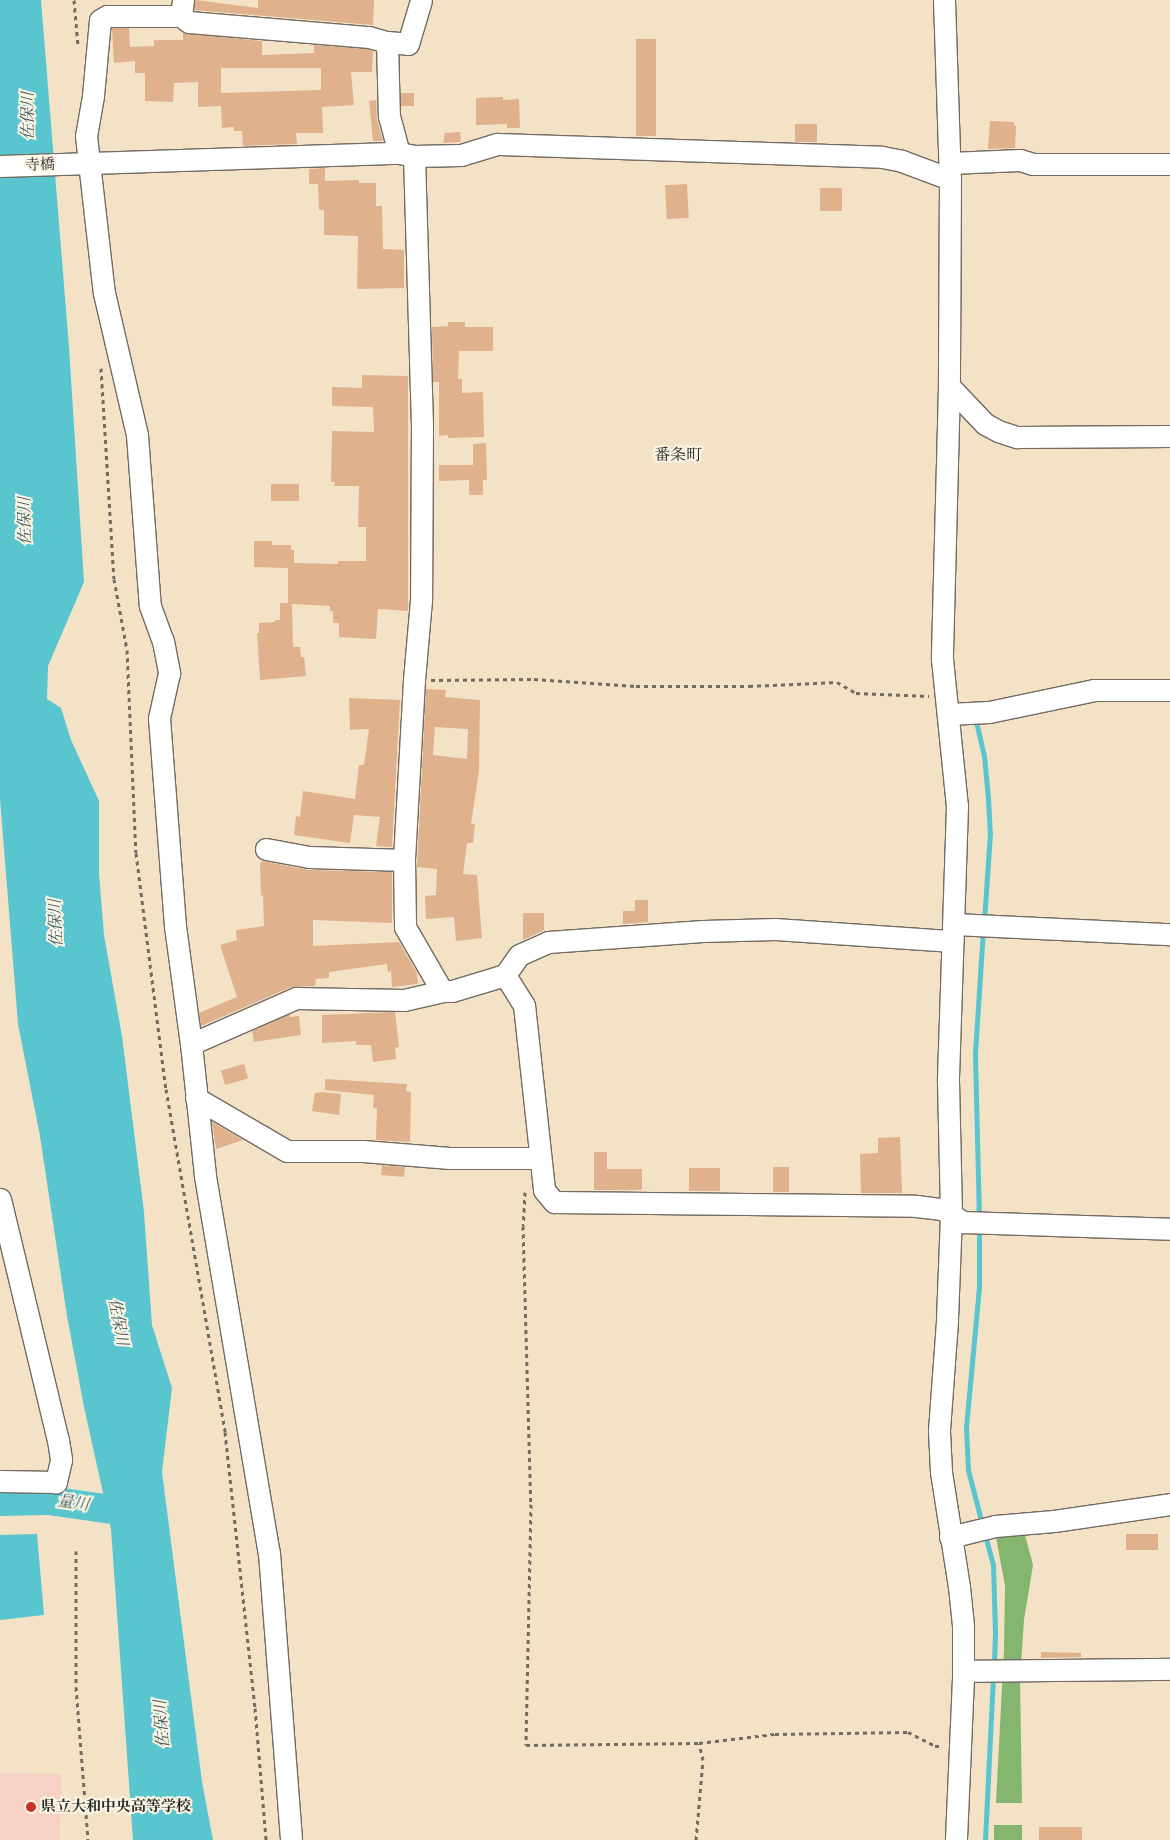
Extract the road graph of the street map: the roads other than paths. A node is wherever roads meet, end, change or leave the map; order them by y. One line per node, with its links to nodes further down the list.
1 (421, 0): 4 (street)
2 (944, 0): 9 (street)
3 (182, 8): 4 (street); 7 (street)
4 (387, 42): 5 (street)
5 (406, 154): 7 (street, 寺橋); 9 (street, 寺橋); 15 (street)
6 (1170, 164): 9 (street)
7 (84, 165): 8 (street, 寺橋); 20 (street)
8 (0, 166)
9 (950, 171): 10 (street)
10 (949, 386): 11 (street); 13 (street)
11 (1170, 436)
12 (1170, 690): 13 (street)
13 (946, 704): 16 (street)
14 (266, 849): 15 (street)
15 (404, 860): 19 (street)
16 (953, 932): 17 (street); 18 (street); 24 (street)
17 (1170, 934)
18 (505, 975): 19 (street); 22 (street)
19 (442, 991): 20 (street)
20 (191, 1044): 21 (street)
21 (196, 1098): 22 (street); 31 (street)
22 (540, 1158): 24 (street)
23 (0, 1199): 26 (street)
24 (951, 1215): 25 (street); 28 (street)
25 (1170, 1229)
26 (0, 1481)
27 (1170, 1504): 28 (street)
28 (950, 1537): 30 (street)
29 (1170, 1669): 30 (street)
30 (963, 1671): 32 (street)
31 (291, 1840)
32 (956, 1840)

